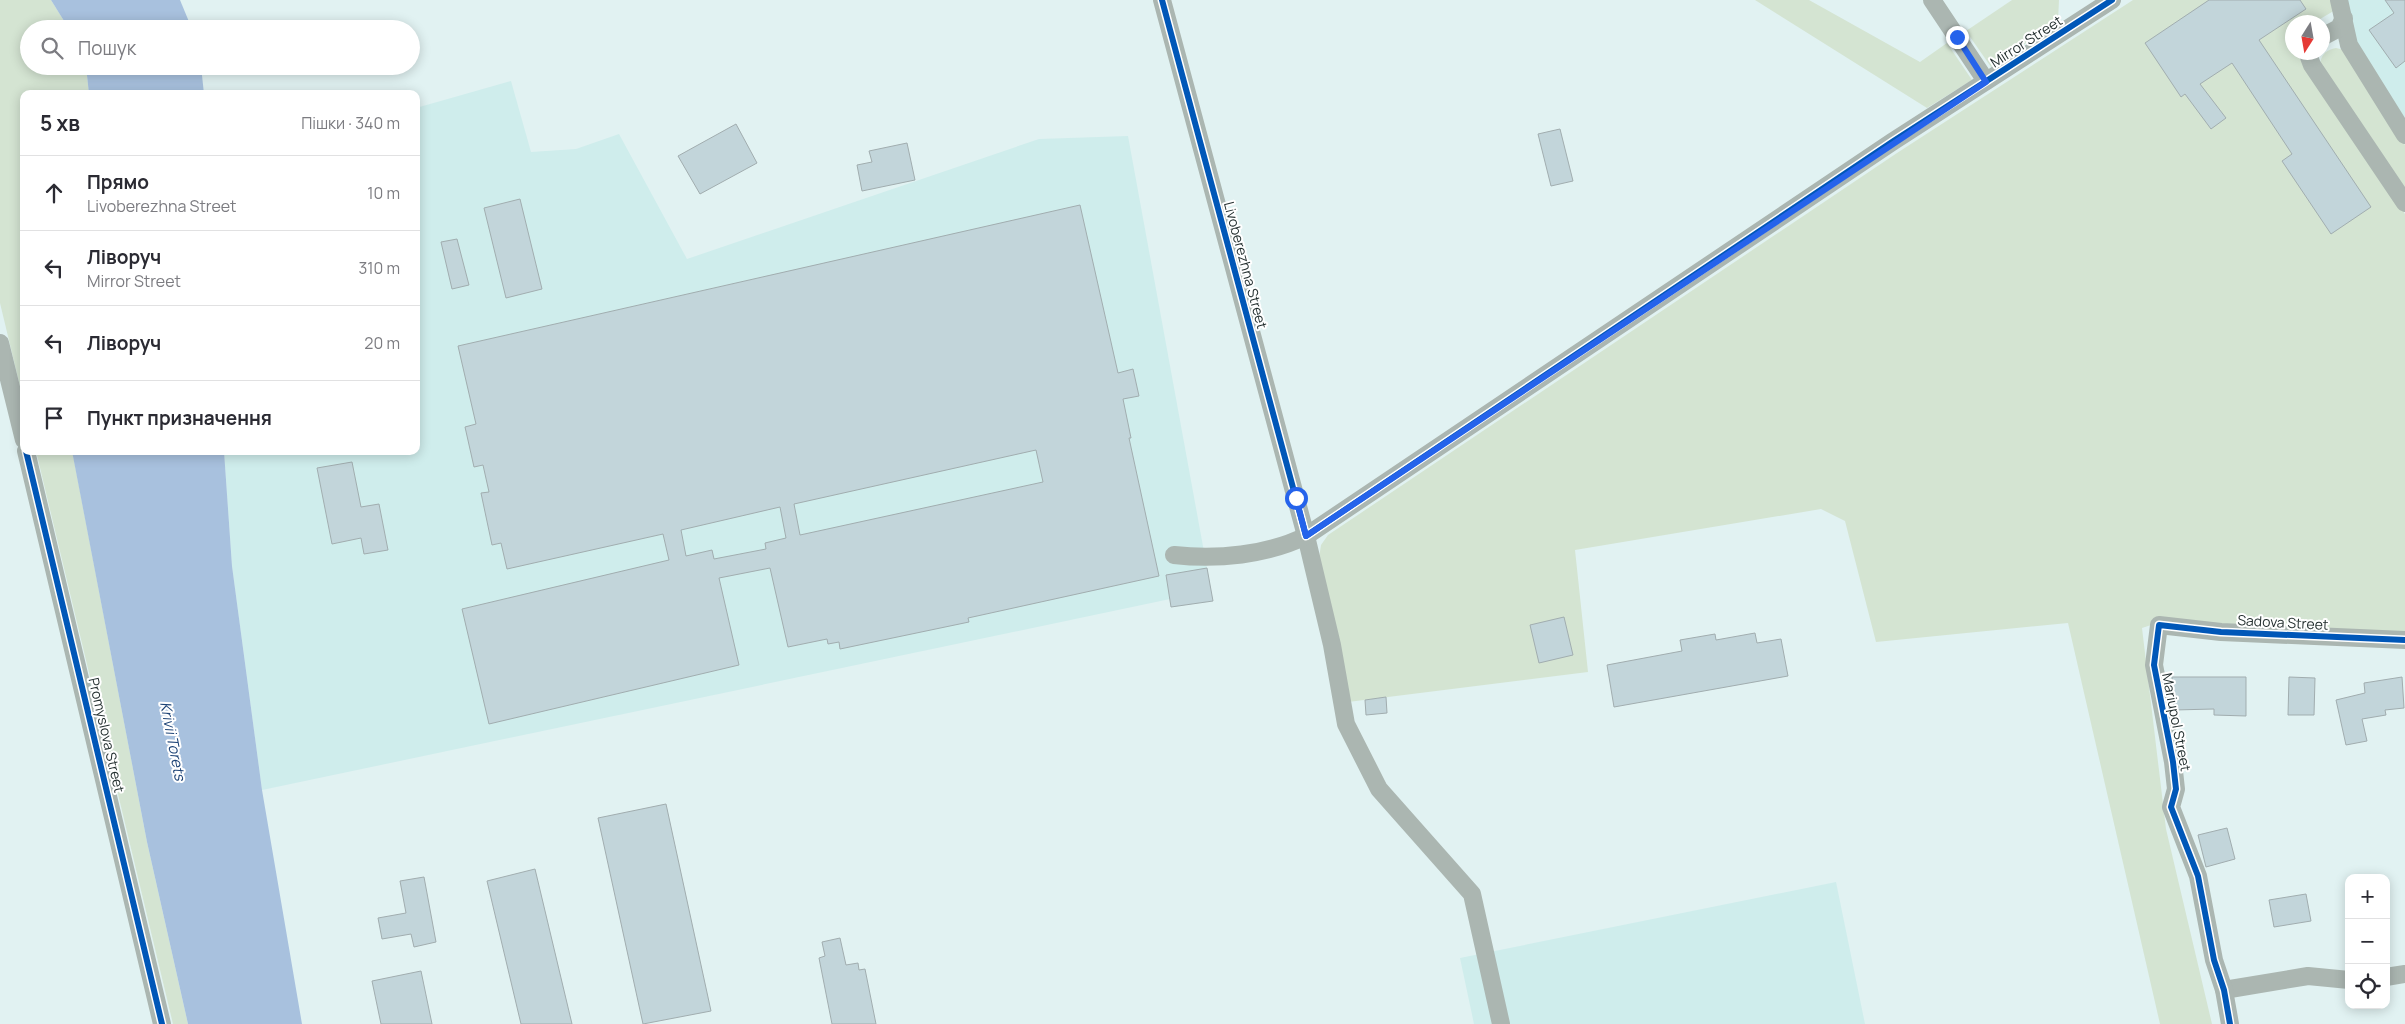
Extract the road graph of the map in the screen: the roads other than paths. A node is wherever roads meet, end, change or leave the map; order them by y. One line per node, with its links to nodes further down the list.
1 (1162, 0): 14 (street, Livoberezhna Street)
2 (1932, 0): 8 (street)
3 (2112, 0): 8 (street, Mirror Street)
4 (2339, 0): 5 (street)
5 (2344, 18): 6 (street); 9 (street)
6 (2330, 33)
7 (2310, 60): 10 (street)
8 (1986, 82): 14 (street, Mirror Street)
9 (2405, 134)
10 (2405, 203)
11 (0, 343): 12 (street)
12 (20, 424)
13 (27, 455): 22 (street, Promyslova Street)
14 (1306, 536): 15 (street, Mirror Street); 23 (street, Livoberezhna Street)
15 (1174, 555)
16 (2160, 626): 17 (street, Sadova Street); 21 (street, Mariupol Street)
17 (2405, 640)
18 (2405, 974): 19 (street)
19 (2390, 976)
20 (2345, 980): 21 (street)
21 (2224, 990): 24 (street, Mariupol Street)
22 (162, 1024)
23 (1500, 1024)
24 (2230, 1024)

